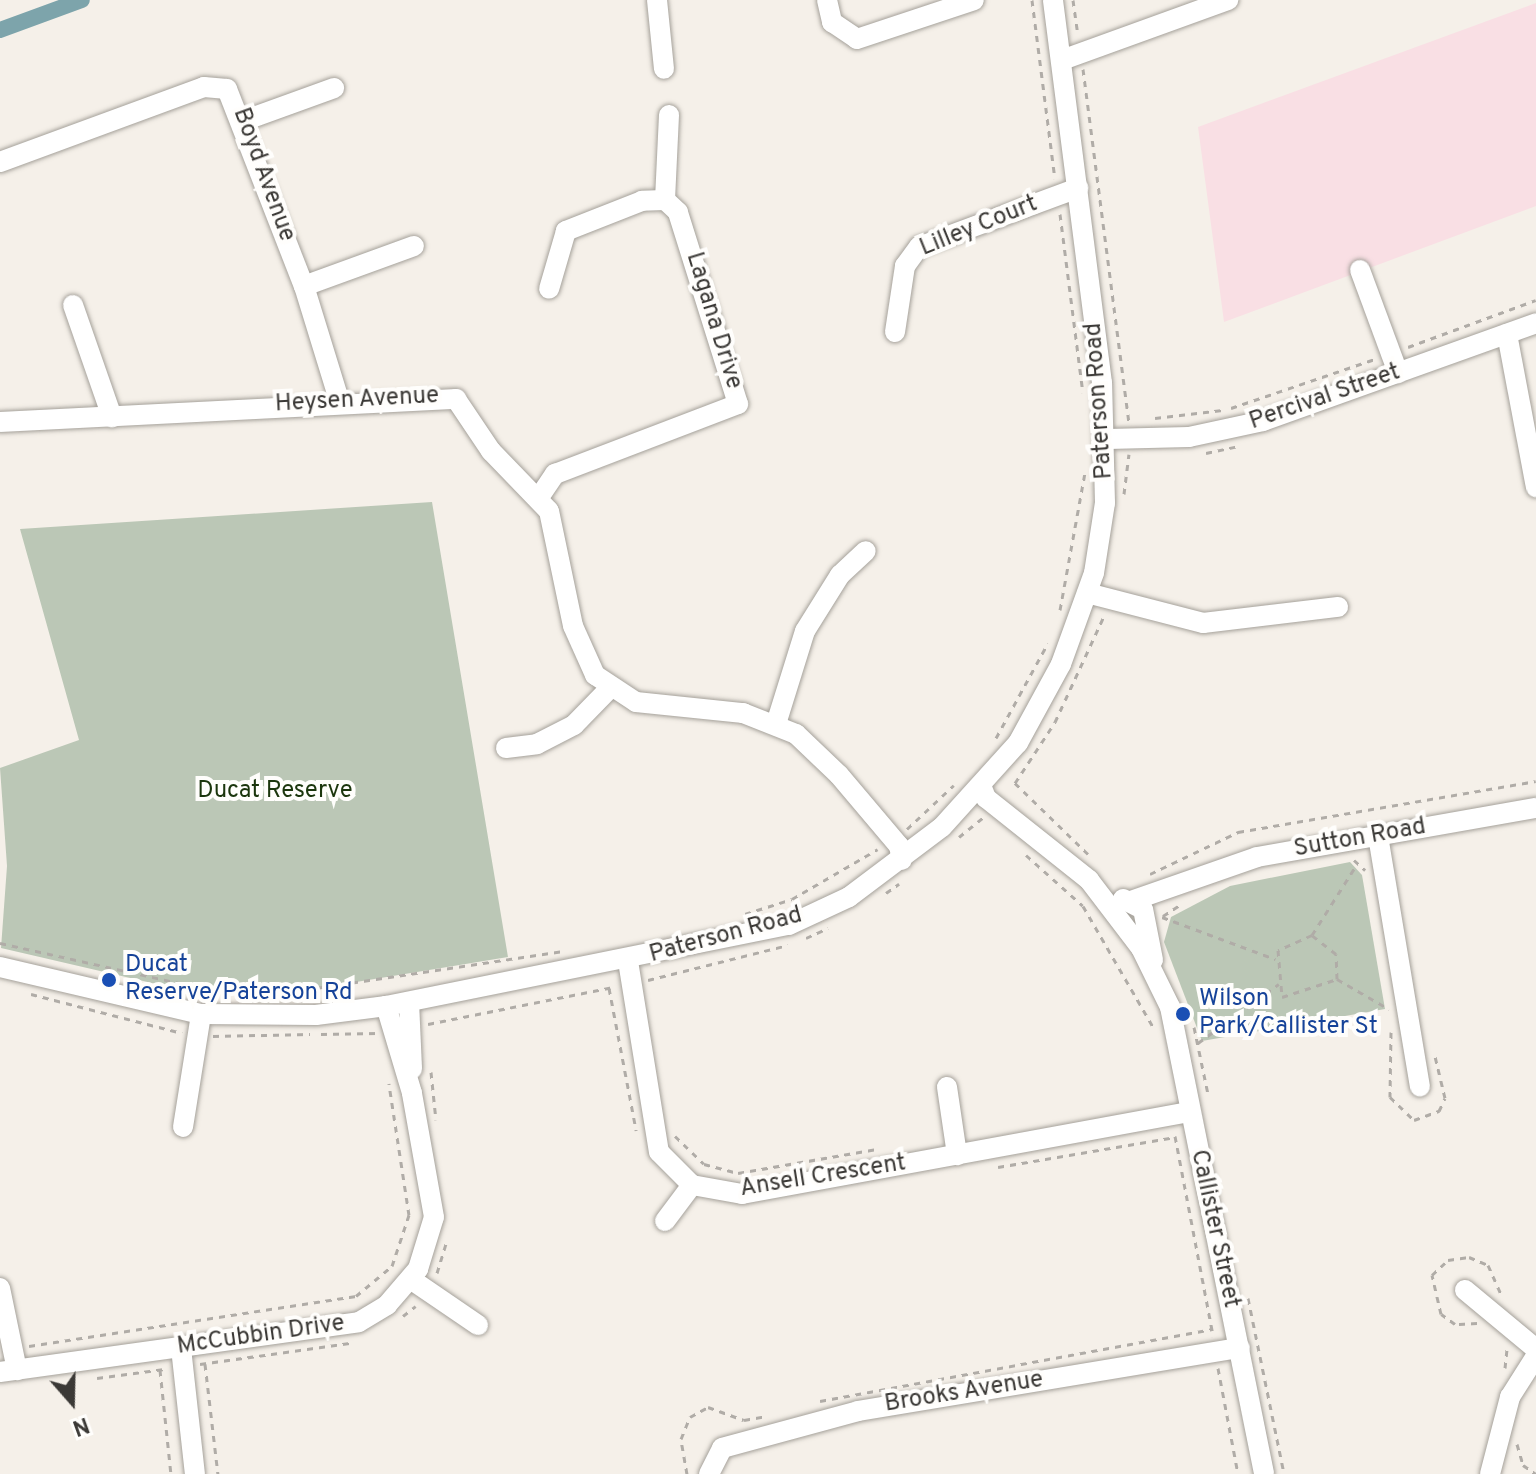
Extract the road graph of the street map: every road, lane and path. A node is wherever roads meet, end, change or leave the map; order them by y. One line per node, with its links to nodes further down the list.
1 (657, 0): 8 (street)
2 (827, 0): 3 (street)
3 (974, 0)
4 (1053, 0): 7 (street, Paterson Road)
5 (1073, 0): 7 (path)
6 (1228, 0): 7 (street)
7 (1071, 56): 13 (street, Paterson Road); 29 (path)
8 (664, 69)
9 (334, 88): 11 (street)
10 (669, 115): 14 (street)
11 (243, 121): 12 (street, Boyd Avenue); 17 (street, Boyd Avenue)
12 (0, 162)
13 (1078, 188): 22 (street, Lilley Court); 30 (street, Paterson Road)
14 (665, 200): 18 (street); 32 (street, Lagana Drive)
15 (414, 246): 17 (street)
16 (1360, 270): 24 (street)
17 (304, 286): 25 (street, Boyd Avenue)
18 (549, 289)
19 (1536, 300): 24 (path)
20 (73, 305): 26 (street)
21 (1536, 323): 23 (street, Percival Street)
22 (895, 332)
23 (1507, 334): 24 (street, Percival Street); 31 (street)
24 (1395, 363): 27 (path); 29 (street, Percival Street)
25 (339, 400): 26 (street, Heysen Avenue); 32 (street, Heysen Avenue)
26 (112, 417): 28 (street, Heysen Avenue)
27 (1147, 419)
28 (0, 422)
29 (1132, 426): 30 (street, Percival Street); 30 (path); 33 (path)
30 (1107, 429): 35 (street, Paterson Road)
31 (1536, 487)
32 (540, 496): 37 (street, Heysen Avenue)
33 (1123, 501)
34 (866, 551): 38 (street)
35 (1097, 597): 36 (street); 41 (street, Paterson Road); 47 (path)
36 (1338, 607)
37 (610, 688): 38 (street); 39 (street)
38 (776, 724): 45 (street)
39 (506, 748)
40 (1536, 781): 48 (path)
41 (981, 785): 45 (street, Paterson Road); 47 (street, Callister Street)
42 (1536, 808): 43 (street, Sutton Road)
43 (1378, 836): 51 (street, Sutton Road); 77 (street)
44 (1350, 857): 46 (path)
45 (902, 860): 54 (street, Paterson Road)
46 (1358, 863): 49 (path); 52 (path)
47 (1090, 868): 51 (street, Callister Street)
48 (1140, 881)
49 (1368, 884)
50 (1184, 901): 51 (path)
51 (1139, 916): 53 (path); 81 (street, Callister Street)
52 (1312, 935): 53 (path); 56 (path)
53 (1275, 959): 58 (path)
54 (628, 961): 62 (street, Paterson Road); 90 (street)
55 (0, 967): 65 (street, Paterson Road)
56 (1337, 979): 58 (path); 64 (path)
57 (643, 981): 61 (path)
58 (1279, 984): 73 (path)
59 (609, 988): 86 (path)
60 (1386, 993): 64 (path)
61 (646, 996)
62 (409, 1002): 63 (street, Paterson Road); 79 (street)
63 (386, 1006): 65 (street, Paterson Road); 79 (street)
64 (1389, 1009): 66 (path)
65 (201, 1014): 82 (street)
66 (1390, 1017)
67 (1191, 1020): 73 (path)
68 (425, 1024): 71 (path)
69 (1391, 1026): 72 (path)
70 (381, 1033): 74 (path)
71 (427, 1039)
72 (1429, 1040)
73 (1198, 1043): 80 (path)
74 (383, 1048)
75 (430, 1070): 84 (path)
76 (388, 1079): 104 (path)
77 (1420, 1086)
78 (947, 1087): 88 (street)
79 (412, 1093): 93 (street)
80 (1209, 1102)
81 (1190, 1112): 88 (street, Ansell Crescent); 103 (street, Callister Street)
82 (183, 1127)
83 (672, 1129): 87 (path)
84 (438, 1130)
85 (1175, 1137): 89 (path)
86 (639, 1141)
87 (892, 1147)
88 (957, 1155): 90 (street, Ansell Crescent)
89 (990, 1168)
90 (692, 1185): 91 (street)
91 (665, 1221)
92 (447, 1233): 93 (path)
93 (420, 1285): 98 (path); 99 (street); 107 (street, McCubbin Drive)
94 (0, 1288): 104 (street)
95 (1246, 1290): 119 (path)
96 (1465, 1290): 105 (street)
97 (1511, 1306): 100 (path)
98 (390, 1325)
99 (478, 1325)
100 (1488, 1331)
101 (1497, 1339): 112 (path)
102 (356, 1341): 108 (path)
103 (1240, 1348): 117 (street, Brooks Avenue); 118 (street, Callister Street)
104 (12, 1349): 110 (street)
105 (1536, 1349)
106 (1536, 1356): 120 (street)
107 (182, 1358): 108 (path); 109 (path); 110 (street, McCubbin Drive); 115 (street)
108 (205, 1364): 116 (path)
109 (160, 1370): 111 (path); 114 (path)
110 (8, 1371)
111 (87, 1380)
112 (1499, 1382)
113 (1517, 1434): 121 (path)
114 (171, 1474)
115 (195, 1474)
116 (218, 1474)
117 (709, 1474)
118 (1264, 1474)
119 (1284, 1474)
120 (1490, 1474)
121 (1536, 1474)

